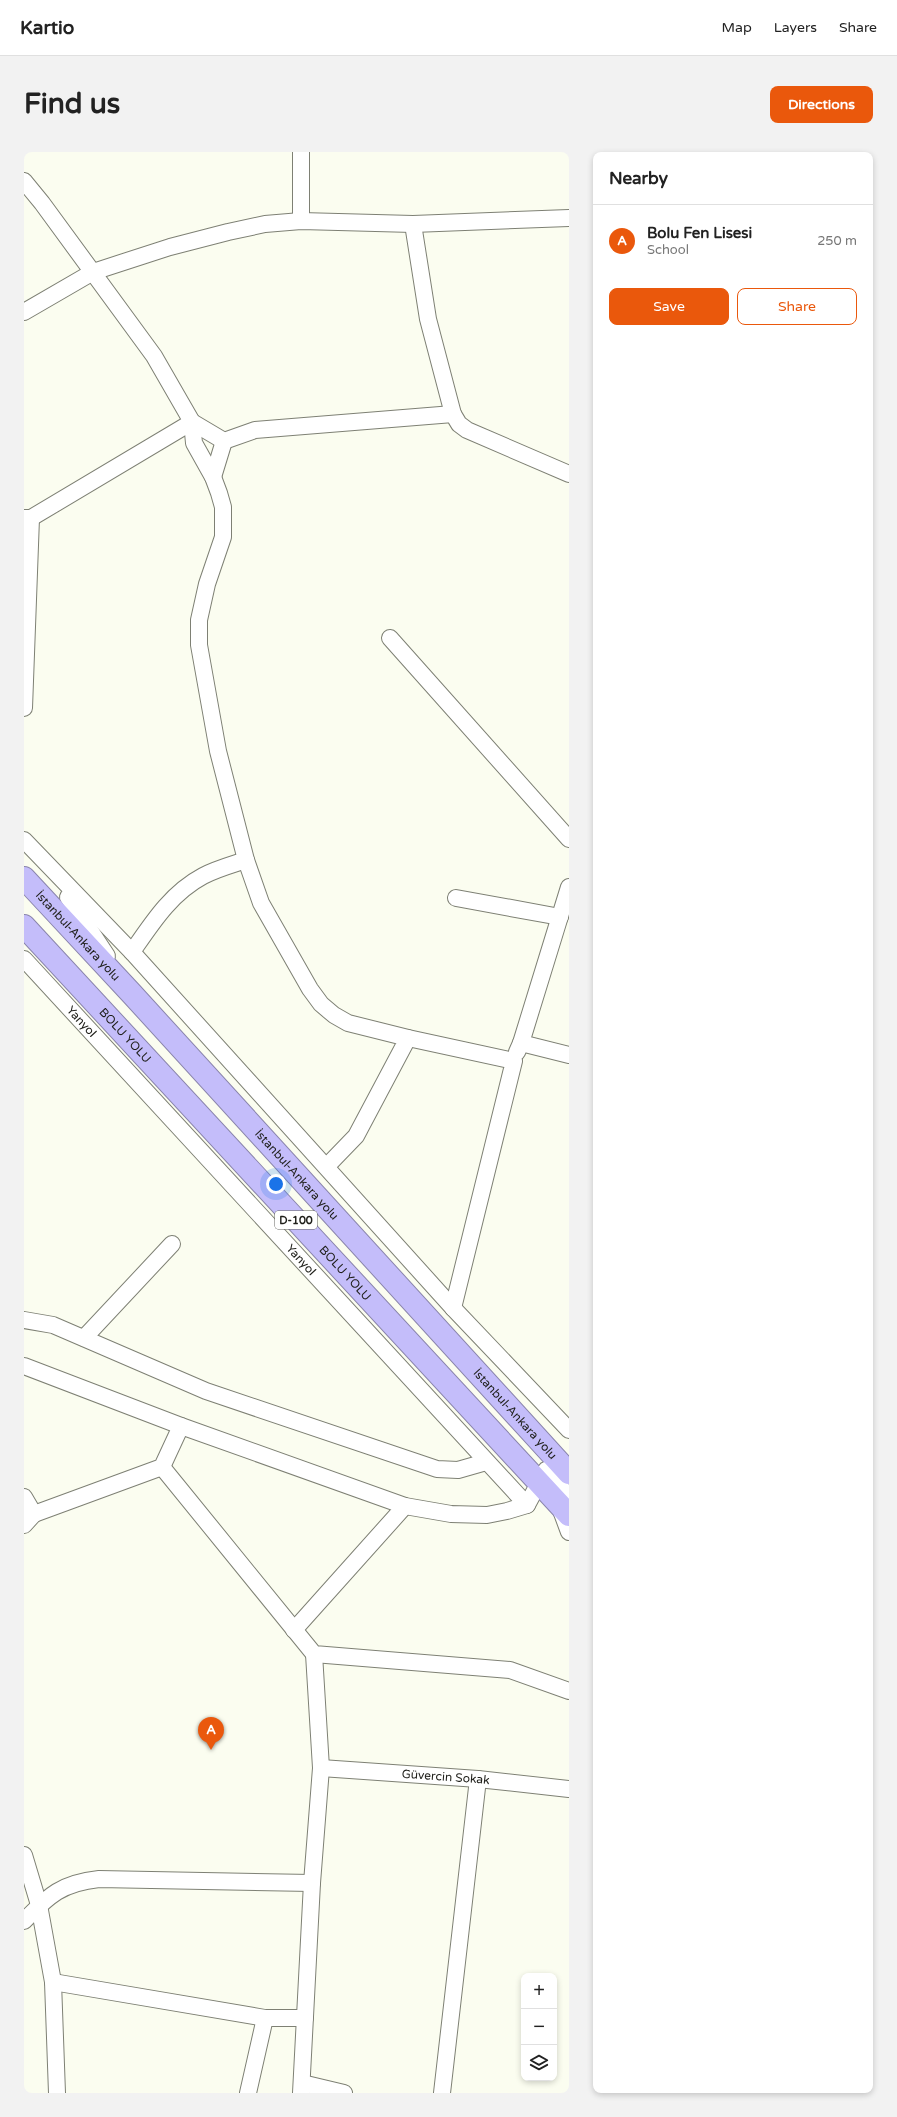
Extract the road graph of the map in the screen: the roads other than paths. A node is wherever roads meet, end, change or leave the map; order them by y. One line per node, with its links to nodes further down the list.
1 (301, 152): 4 (street)
2 (24, 181): 6 (street)
3 (569, 218): 5 (street)
4 (301, 221): 5 (street); 6 (street)
5 (413, 224): 8 (street)
6 (93, 272): 7 (street); 9 (street)
7 (24, 312)
8 (453, 414): 10 (street); 11 (street)
9 (192, 422): 10 (street); 12 (street); 13 (street)
10 (224, 441): 12 (street)
11 (569, 474)
12 (212, 477): 18 (street)
13 (27, 518): 15 (street)
14 (390, 638): 16 (street)
15 (24, 708)
16 (569, 839)
17 (24, 840): 19 (street)
18 (246, 860): 25 (street); 28 (street)
19 (46, 864): 25 (street); 27 (street)
20 (24, 878): 27 (highway, İstanbul-Ankara yolu / D-100)
21 (569, 887): 23 (street)
22 (456, 898): 23 (street)
23 (560, 917): 29 (street)
24 (24, 926): 48 (highway, BOLU YOLU / D-100)
25 (132, 952): 32 (street)
26 (24, 959): 40 (street, Yanyol)
27 (132, 994): 43 (highway, İstanbul-Ankara yolu / D-100)
28 (408, 1038): 31 (street); 32 (street)
29 (521, 1044): 30 (street); 31 (street)
30 (569, 1055)
31 (514, 1061): 34 (street)
32 (327, 1166): 34 (street)
33 (172, 1244): 36 (street)
34 (453, 1308): 39 (street)
35 (24, 1320): 36 (street)
36 (84, 1338): 40 (street)
37 (24, 1366): 38 (street)
38 (181, 1426): 41 (street); 47 (street)
39 (569, 1430)
40 (486, 1462): 46 (street, Yanyol)
41 (162, 1467): 49 (street); 51 (street)
42 (546, 1470): 45 (street); 46 (street); 50 (street)
43 (569, 1473)
44 (24, 1497): 49 (street)
45 (569, 1497)
46 (527, 1505): 47 (street)
47 (405, 1506): 51 (street)
48 (569, 1515)
49 (29, 1520)
50 (569, 1532)
51 (294, 1630): 52 (street)
52 (314, 1654): 53 (street); 54 (street)
53 (569, 1691)
54 (321, 1768): 55 (street, Güvercin Sokak); 58 (street)
55 (478, 1779): 56 (street, Güvercin Sokak); 68 (street)
56 (569, 1788)
57 (24, 1855): 59 (street)
58 (312, 1884): 59 (street); 63 (street)
59 (39, 1905): 60 (street); 61 (street)
60 (24, 1921)
61 (53, 1982): 62 (street); 65 (street)
62 (265, 2018): 63 (street); 66 (street)
63 (305, 2018): 64 (street)
64 (302, 2088): 67 (street)
65 (57, 2093)
66 (248, 2093)
67 (344, 2093)
68 (442, 2093)

